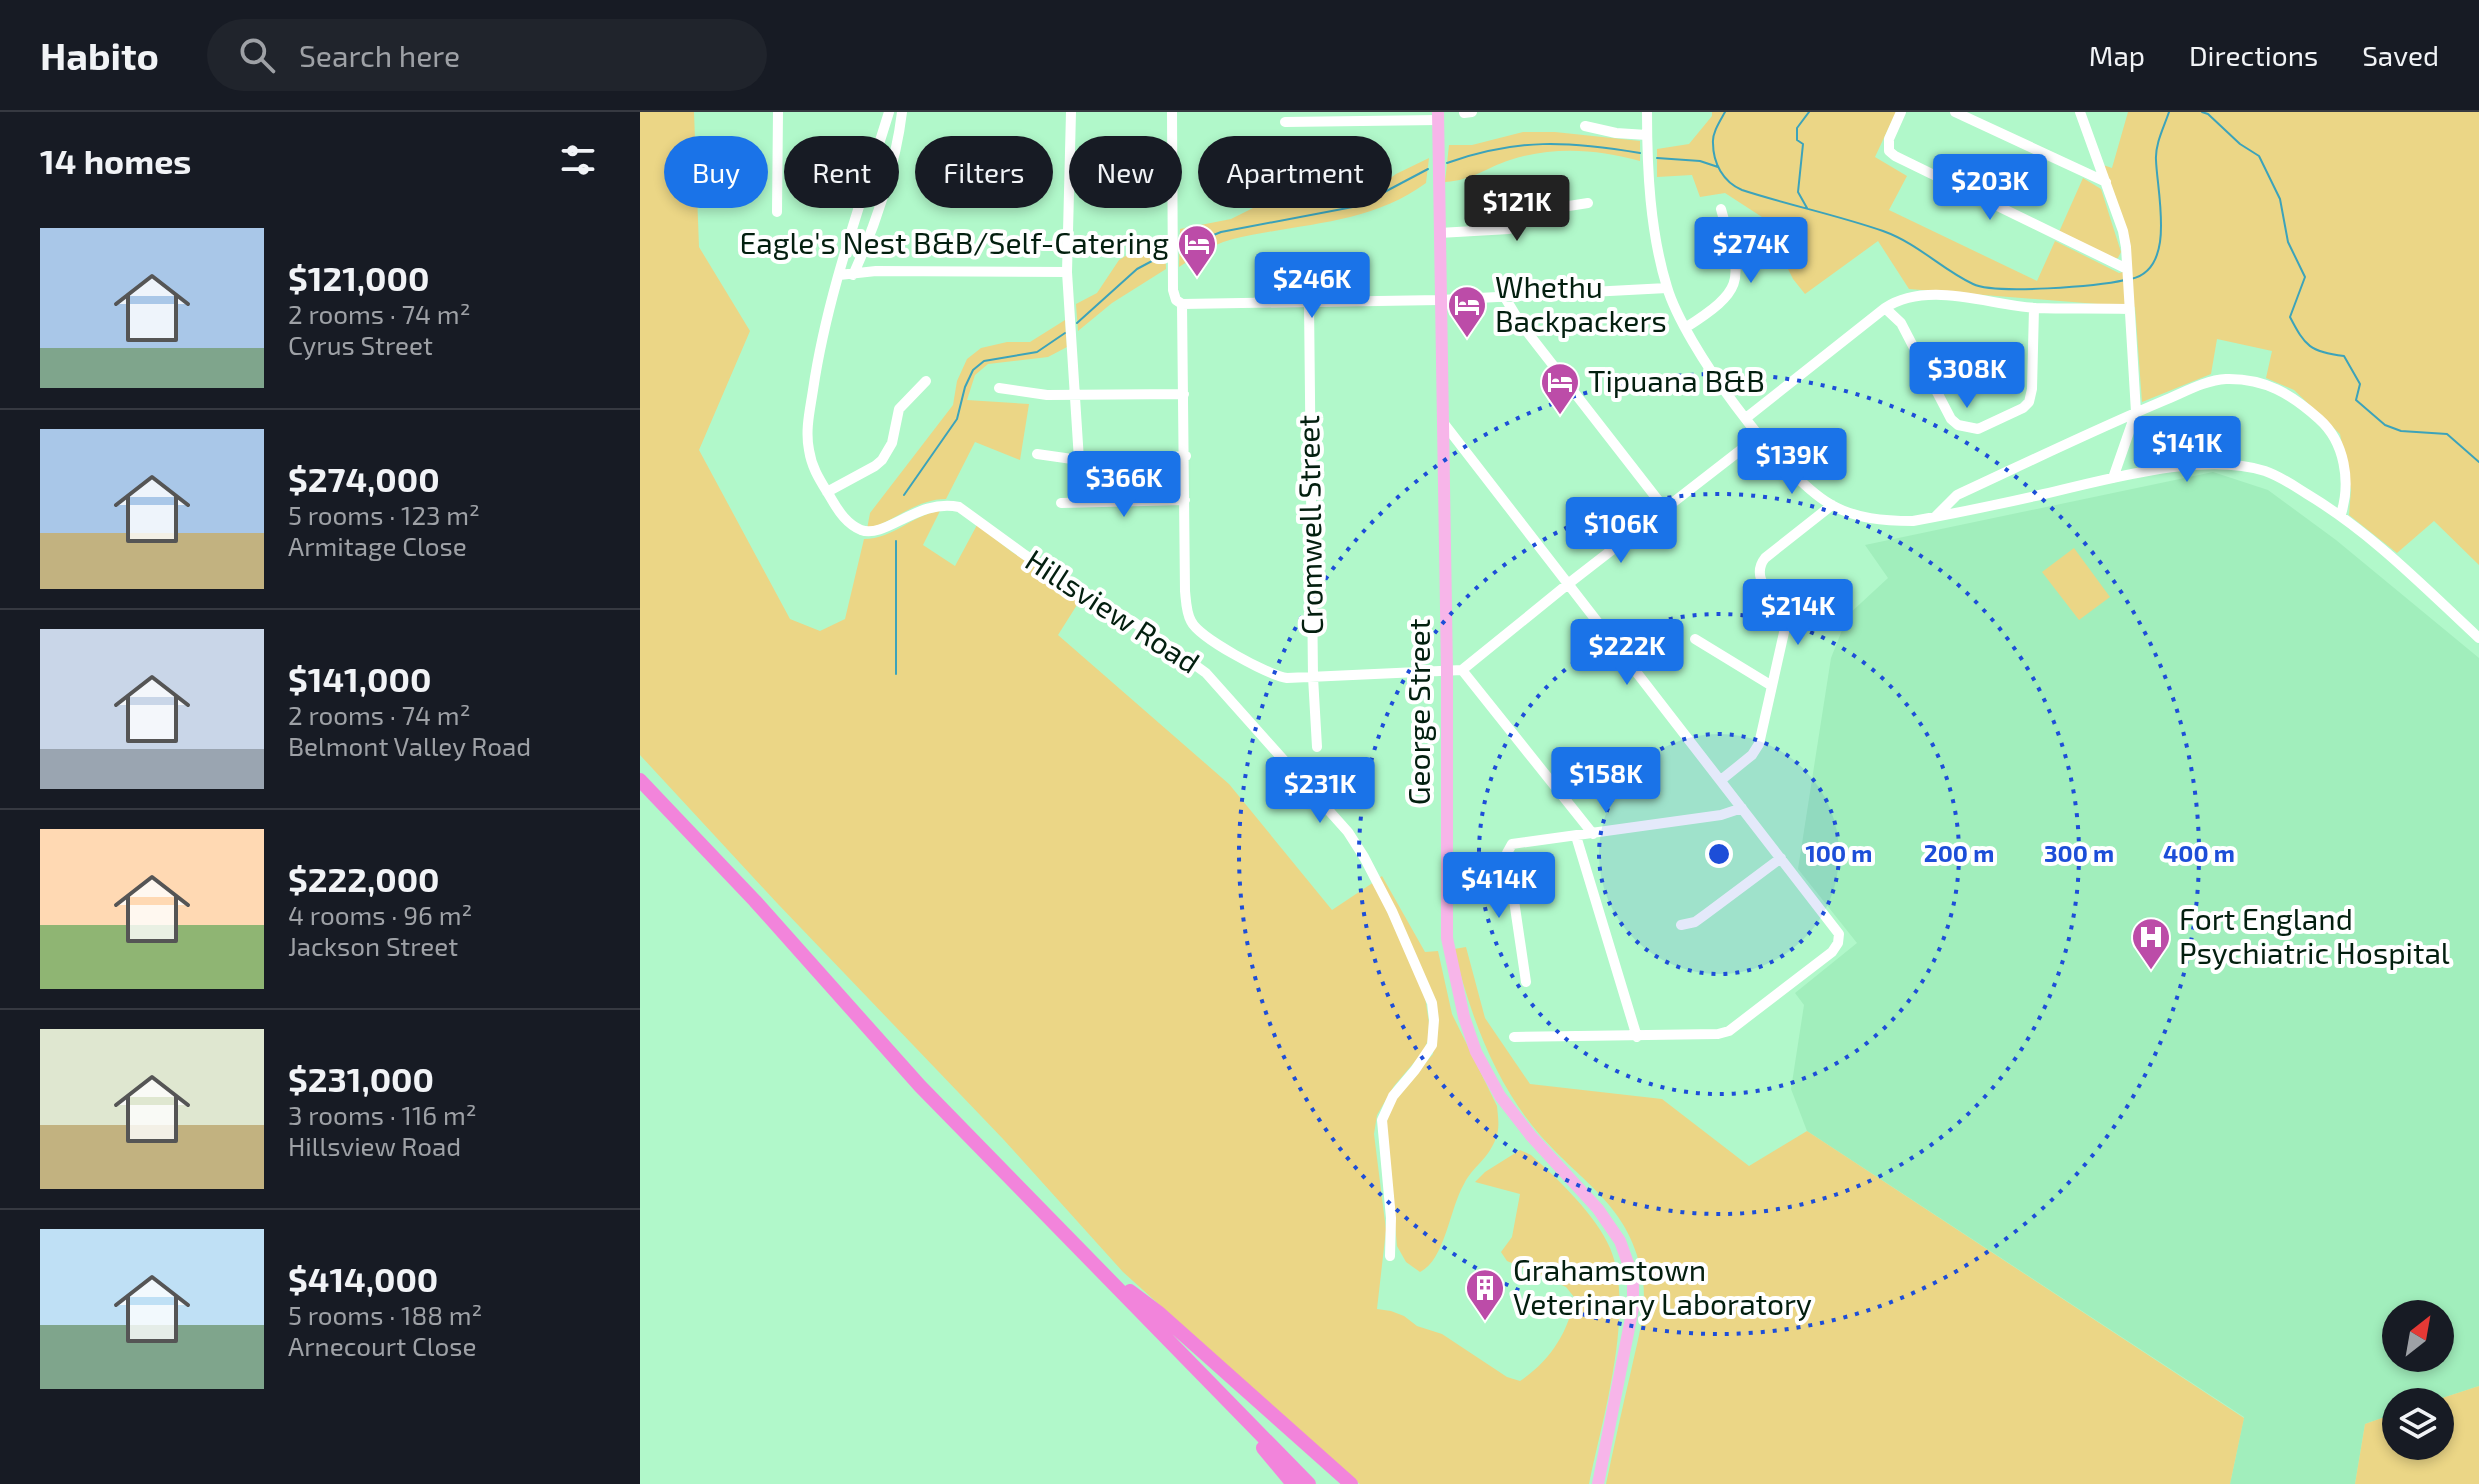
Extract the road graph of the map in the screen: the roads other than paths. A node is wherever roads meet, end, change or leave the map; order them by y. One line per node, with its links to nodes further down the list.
1 (778, 112): 18 (street)
2 (889, 112): 21 (street, Hillsview Road)
3 (902, 112): 22 (street)
4 (1071, 112): 20 (street)
5 (1172, 112): 28 (street)
6 (1647, 112): 14 (street)
7 (1901, 112): 23 (street)
8 (1955, 112): 15 (street)
9 (2080, 112): 15 (street)
10 (1328, 116): 11 (street); 12 (street)
11 (1438, 116): 19 (main road, George Street)
12 (1285, 122)
13 (1585, 126): 14 (street)
14 (1647, 135): 24 (street)
15 (2106, 182): 23 (street)
16 (1588, 203): 19 (street)
17 (1721, 209): 32 (street)
18 (777, 212)
19 (1439, 233): 26 (main road, George Street)
20 (1067, 272): 22 (street); 36 (street)
21 (839, 275): 22 (street); 45 (street, Hillsview Road)
22 (853, 275)
23 (2127, 275): 31 (street)
24 (1667, 288): 25 (street); 32 (street)
25 (1504, 296): 26 (street); 49 (street)
26 (1440, 300): 27 (street); 39 (main road, George Street)
27 (1309, 303): 28 (street); 57 (street, Cromwell Street)
28 (1182, 304): 35 (street)
29 (1885, 308): 30 (street); 30 (street); 38 (street)
30 (2034, 308): 31 (street)
31 (2128, 309): 37 (street)
32 (1685, 328): 38 (street)
33 (926, 381): 45 (street)
34 (999, 388): 36 (street)
35 (1184, 394): 36 (street); 42 (street)
36 (1075, 396): 43 (street)
37 (2136, 412): 44 (street); 50 (street); 51 (street)
38 (1746, 418): 40 (street)
39 (1441, 419): 52 (street); 56 (main road, George Street)
40 (1760, 435): 48 (street); 49 (street)
41 (1037, 454): 43 (street)
42 (1186, 456): 43 (street); 46 (street)
43 (1079, 460)
44 (2113, 478): 50 (street); 51 (street)
45 (827, 492): 70 (street, Hillsview Road)
46 (1185, 500): 47 (street); 57 (street)
47 (1061, 503)
48 (1832, 505): 51 (street); 58 (street)
49 (1665, 509): 52 (street)
50 (2341, 514): 53 (street)
51 (1935, 517)
52 (1568, 584): 55 (street); 61 (street)
53 (2479, 638)
54 (1695, 639): 58 (street)
55 (1462, 670): 56 (street); 63 (street)
56 (1447, 671): 57 (street); 76 (main road, George Street)
57 (1313, 677): 59 (street, Cromwell Street)
58 (1772, 686): 61 (street)
59 (1317, 747)
60 (640, 780): 71 (highway)
61 (1721, 780): 62 (street)
62 (1742, 808): 63 (street); 65 (street)
63 (1593, 834): 64 (street)
64 (1576, 836): 67 (street); 69 (street)
65 (1781, 858): 66 (street); 69 (street)
66 (1681, 925)
67 (1526, 982)
68 (1514, 1037): 69 (street)
69 (1637, 1037)
70 (1390, 1256)
71 (1103, 1273): 72 (highway); 75 (highway)
72 (1180, 1352): 73 (highway); 74 (highway)
73 (1293, 1484)
74 (1309, 1484)
75 (1351, 1484)
76 (1598, 1484)

